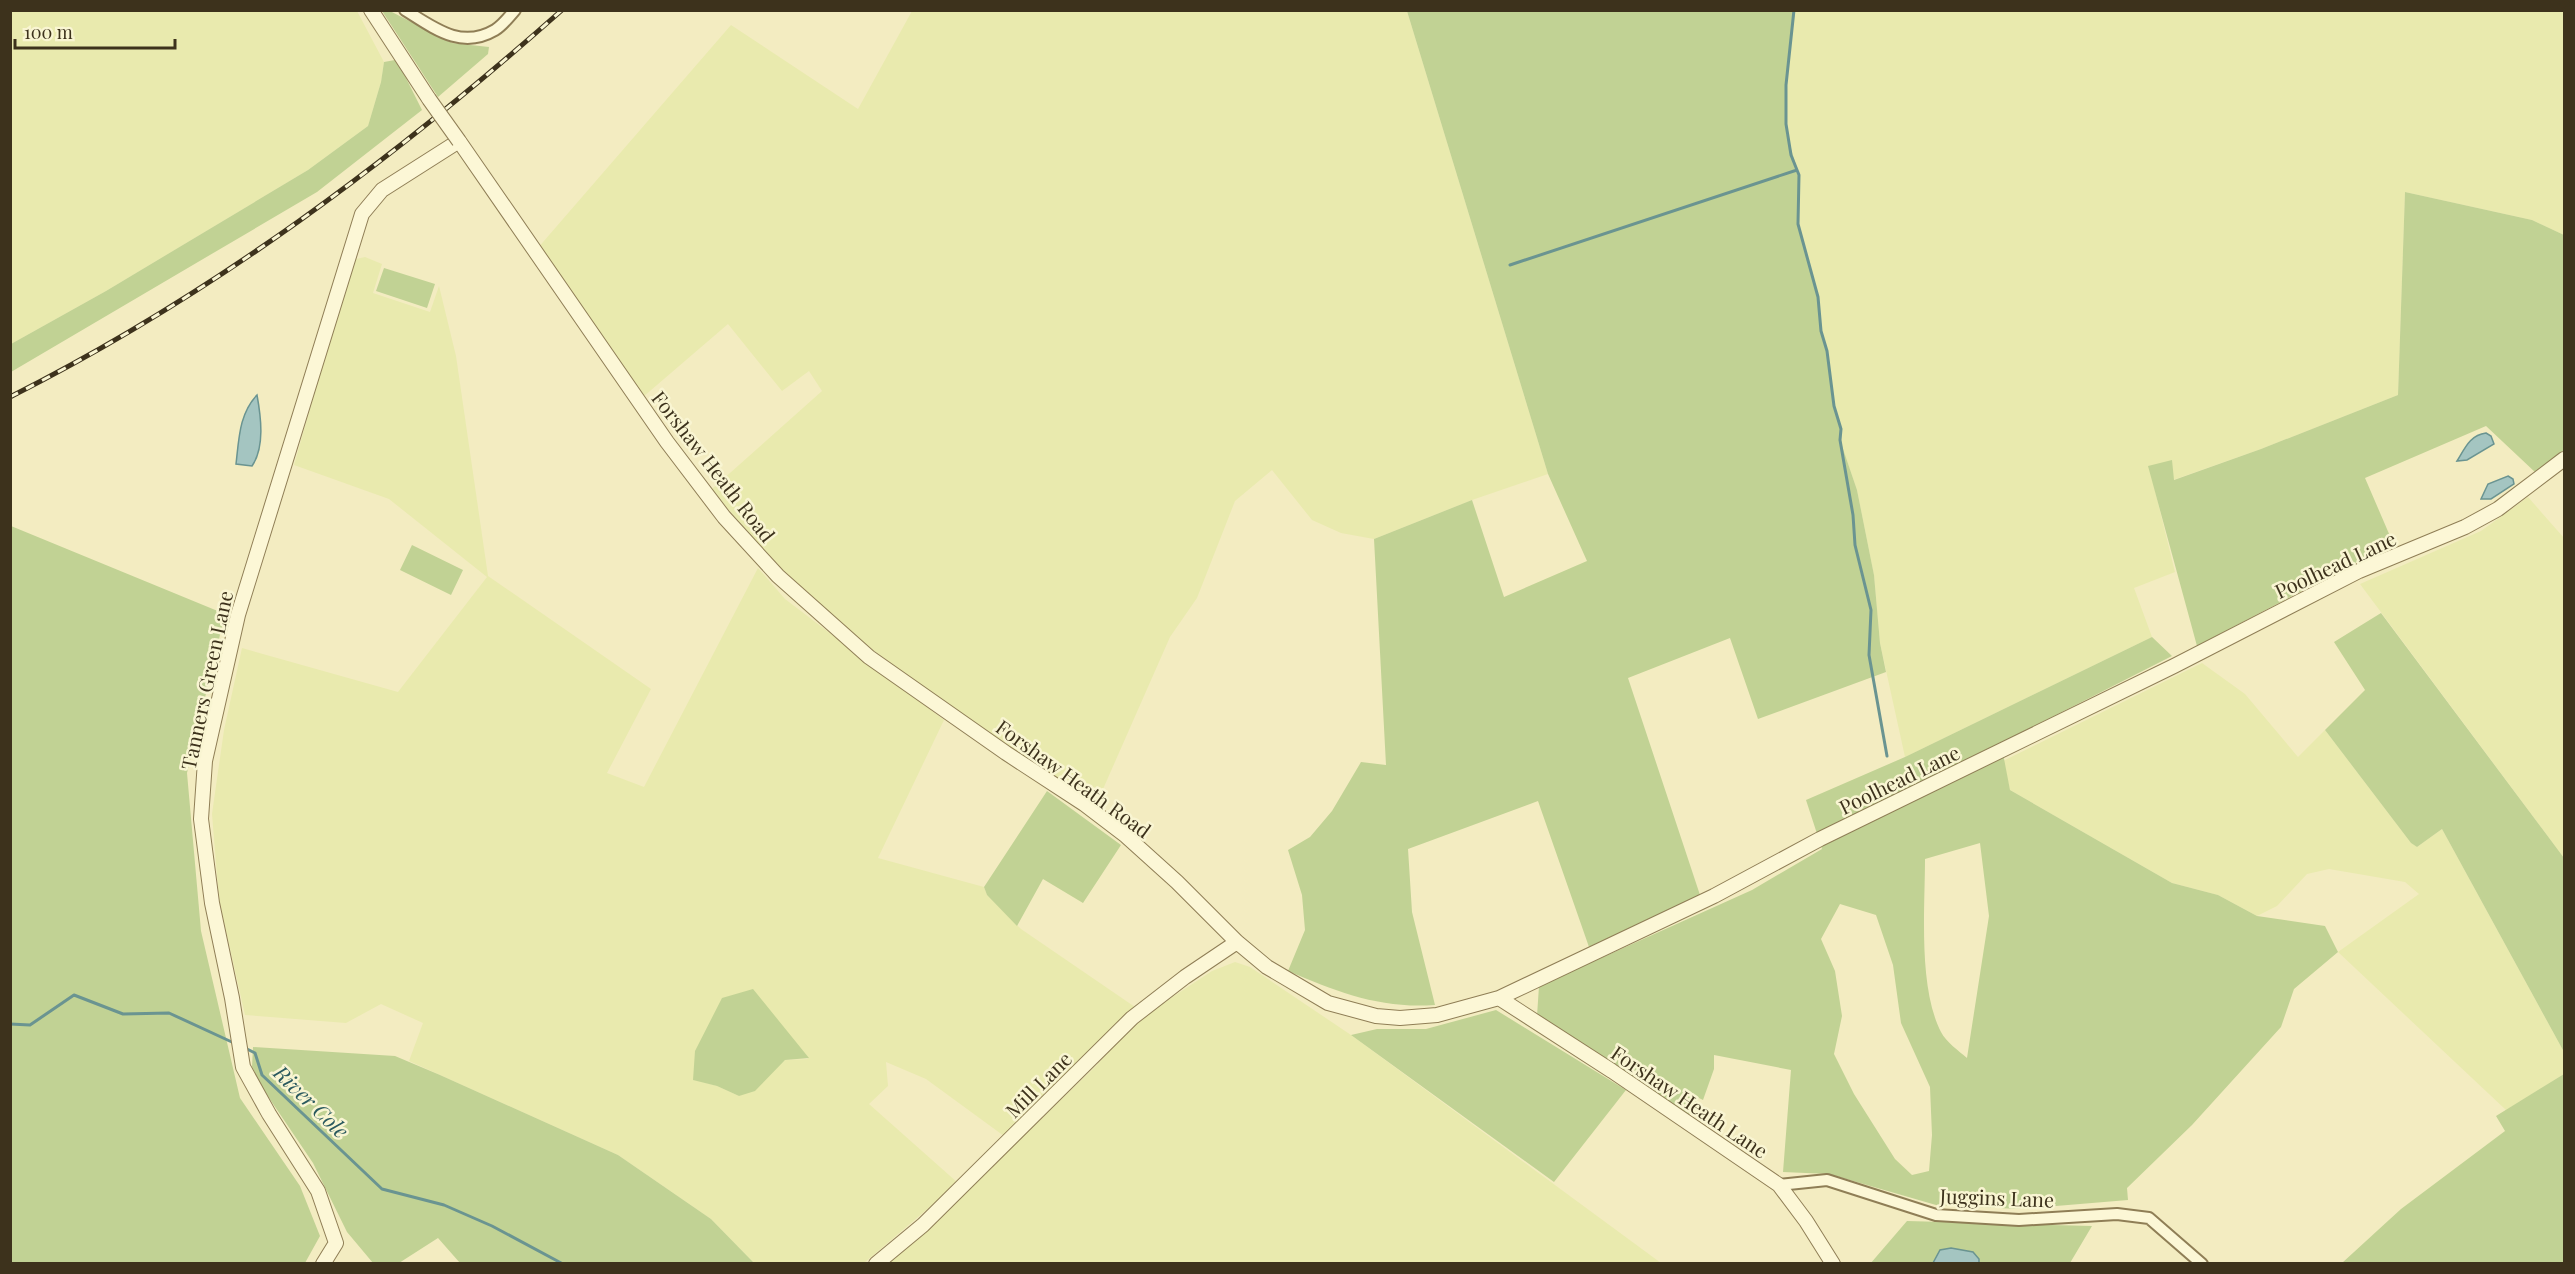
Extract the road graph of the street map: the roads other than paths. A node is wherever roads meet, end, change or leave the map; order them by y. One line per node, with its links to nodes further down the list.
1 (371, 10): 4 (street, Forshaw Heath Road, bridge)
2 (405, 10): 3 (street)
3 (515, 10)
4 (459, 141): 6 (street, Forshaw Heath Road); 9 (street, Tanners Green Lane)
5 (2565, 459): 7 (street, Poolhead Lane)
6 (1237, 942): 7 (street, Poolhead Lane); 10 (street, Mill Lane)
7 (1499, 998): 8 (street, Forshaw Heath Lane)
8 (1779, 1185): 11 (street, Forshaw Heath Lane); 12 (street, Juggins Lane)
9 (323, 1263)
10 (876, 1263)
11 (1833, 1263)
12 (2202, 1263)

